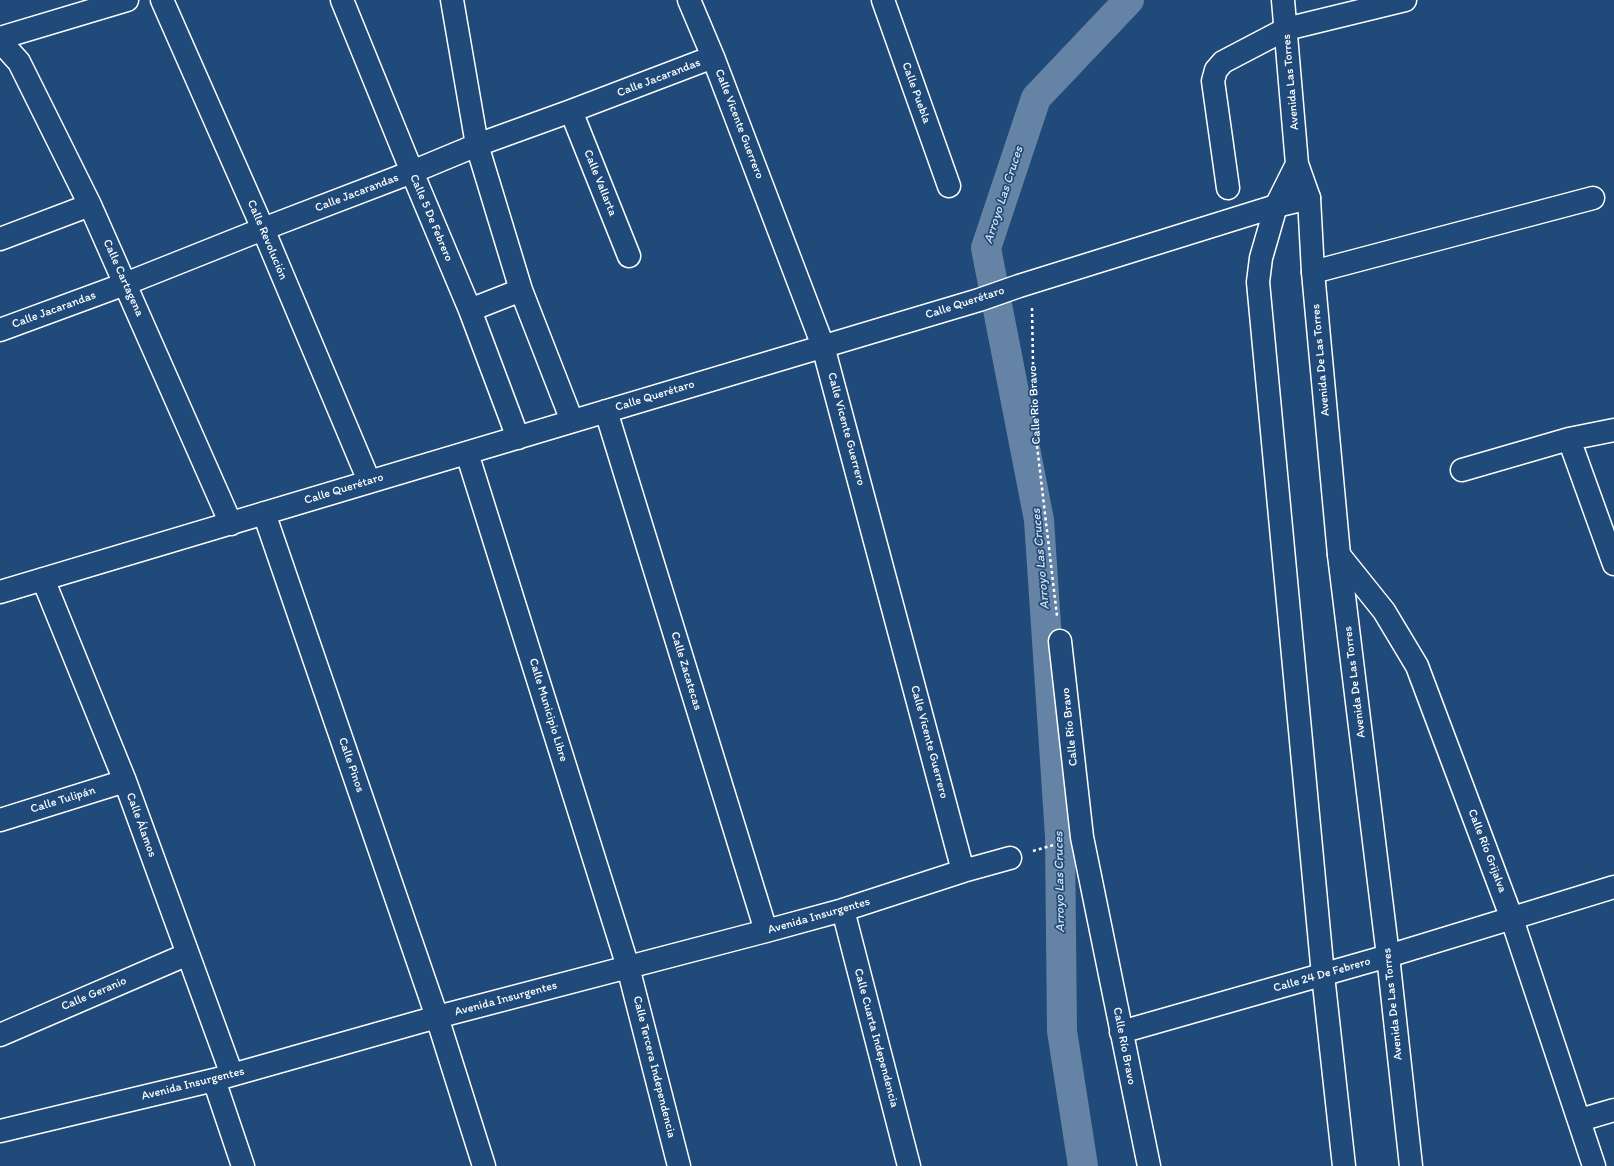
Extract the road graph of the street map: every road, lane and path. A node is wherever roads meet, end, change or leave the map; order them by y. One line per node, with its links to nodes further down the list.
1 (127, 0): 10 (street)
2 (162, 0): 22 (street, Calle Revolución)
3 (342, 0): 15 (street, Calle 5 De Febrero)
4 (452, 0): 13 (street)
5 (689, 0): 11 (street, Calle Vicente Guerrero)
6 (883, 0): 16 (street, Calle Puebla)
7 (1283, 0): 9 (street, Avenida Las Torres)
8 (1405, 0): 9 (street)
9 (1286, 29): 14 (street, Avenida Las Torres); 17 (street)
10 (0, 39): 20 (street, Calle Cartagena)
11 (713, 57): 12 (street, Calle Jacarandas); 31 (street, Calle Vicente Guerrero)
12 (571, 111): 13 (street, Calle Jacarandas); 24 (street, Calle Vallarta)
13 (477, 145): 15 (street, Calle Jacarandas); 28 (street)
14 (1298, 164): 18 (street, Avenida Las Torres); 21 (street)
15 (412, 172): 22 (street, Calle Jacarandas); 29 (street, Calle 5 De Febrero)
16 (949, 186)
17 (1228, 188)
18 (1309, 198): 21 (street, Calle Querétaro); 25 (street, Avenida De Las Torres)
19 (1593, 198): 25 (street)
20 (90, 205): 23 (street); 26 (street, Calle Cartagena)
21 (1276, 206): 27 (street, Calle Querétaro); 59 (street)
22 (263, 229): 26 (street, Calle Jacarandas); 39 (street, Calle Revolución)
23 (0, 239)
24 (629, 256)
25 (1313, 272): 42 (street, Avenida De Las Torres)
26 (125, 284): 30 (street, Calle Jacarandas); 41 (street, Calle Cartagena)
27 (1025, 284): 31 (street, Calle Querétaro); 46 (path, Calle Río Bravo)
28 (521, 290): 29 (street); 33 (street)
29 (470, 310): 35 (street, Calle 5 De Febrero)
30 (0, 330)
31 (824, 346): 32 (street, Calle Querétaro); 51 (street, Calle Vicente Guerrero)
32 (606, 411): 33 (street, Calle Querétaro); 55 (street, Calle Zacatecas)
33 (572, 421): 35 (street, Calle Querétaro)
34 (1614, 430): 36 (street)
35 (518, 438): 37 (street, Calle Querétaro)
36 (1569, 439): 38 (street); 43 (street)
37 (467, 453): 39 (street, Calle Querétaro); 58 (street, Calle Municipio Libre)
38 (1462, 470)
39 (369, 481): 40 (street, Calle Querétaro)
40 (264, 513): 41 (street, Calle Querétaro); 60 (street, Calle Pinos)
41 (231, 524): 44 (street, Calle Querétaro)
42 (1339, 555): 54 (street, Calle Río Grijalva); 57 (street, Avenida De Las Torres)
43 (1614, 564)
44 (43, 579): 45 (street, Calle Querétaro); 47 (street, Calle Álamos)
45 (0, 592)
46 (1060, 641): 61 (street, Calle Río Bravo)
47 (125, 780): 48 (street, Calle Tulipán); 56 (street, Calle Álamos)
48 (0, 820)
49 (1058, 844): 50 (path)
50 (1010, 858): 51 (street, Avenida Insurgentes)
51 (964, 871): 53 (street, Avenida Insurgentes)
52 (1614, 887): 54 (street, Calle 24 De Febrero)
53 (843, 910): 55 (street, Avenida Insurgentes); 70 (street, Calle Cuarta Independencia)
54 (1512, 919): 57 (street, Calle 24 De Febrero); 65 (street, Calle Río Grijalva)
55 (766, 931): 58 (street, Avenida Insurgentes)
56 (188, 954): 62 (street, Calle Geranio); 63 (street, Calle Álamos)
57 (1388, 956): 59 (street, Calle 24 De Febrero); 73 (street, Avenida De Las Torres)
58 (628, 967): 60 (street, Avenida Insurgentes); 69 (street, Calle Tercera Independencia)
59 (1323, 975): 61 (street, Calle 24 De Febrero); 72 (street)
60 (437, 1017): 63 (street, Avenida Insurgentes); 68 (street, Calle Pinos)
61 (1121, 1032): 71 (street, Calle Río Bravo)
62 (0, 1035)
63 (223, 1077): 66 (street, Avenida Insurgentes); 67 (street, Calle Álamos)
64 (1614, 1110): 65 (street)
65 (1580, 1120): 74 (street, Calle Río Grijalva)
66 (0, 1131)
67 (243, 1166)
68 (484, 1166)
69 (679, 1166)
70 (909, 1166)
71 (1149, 1166)
72 (1344, 1166)
73 (1411, 1166)
74 (1594, 1166)

